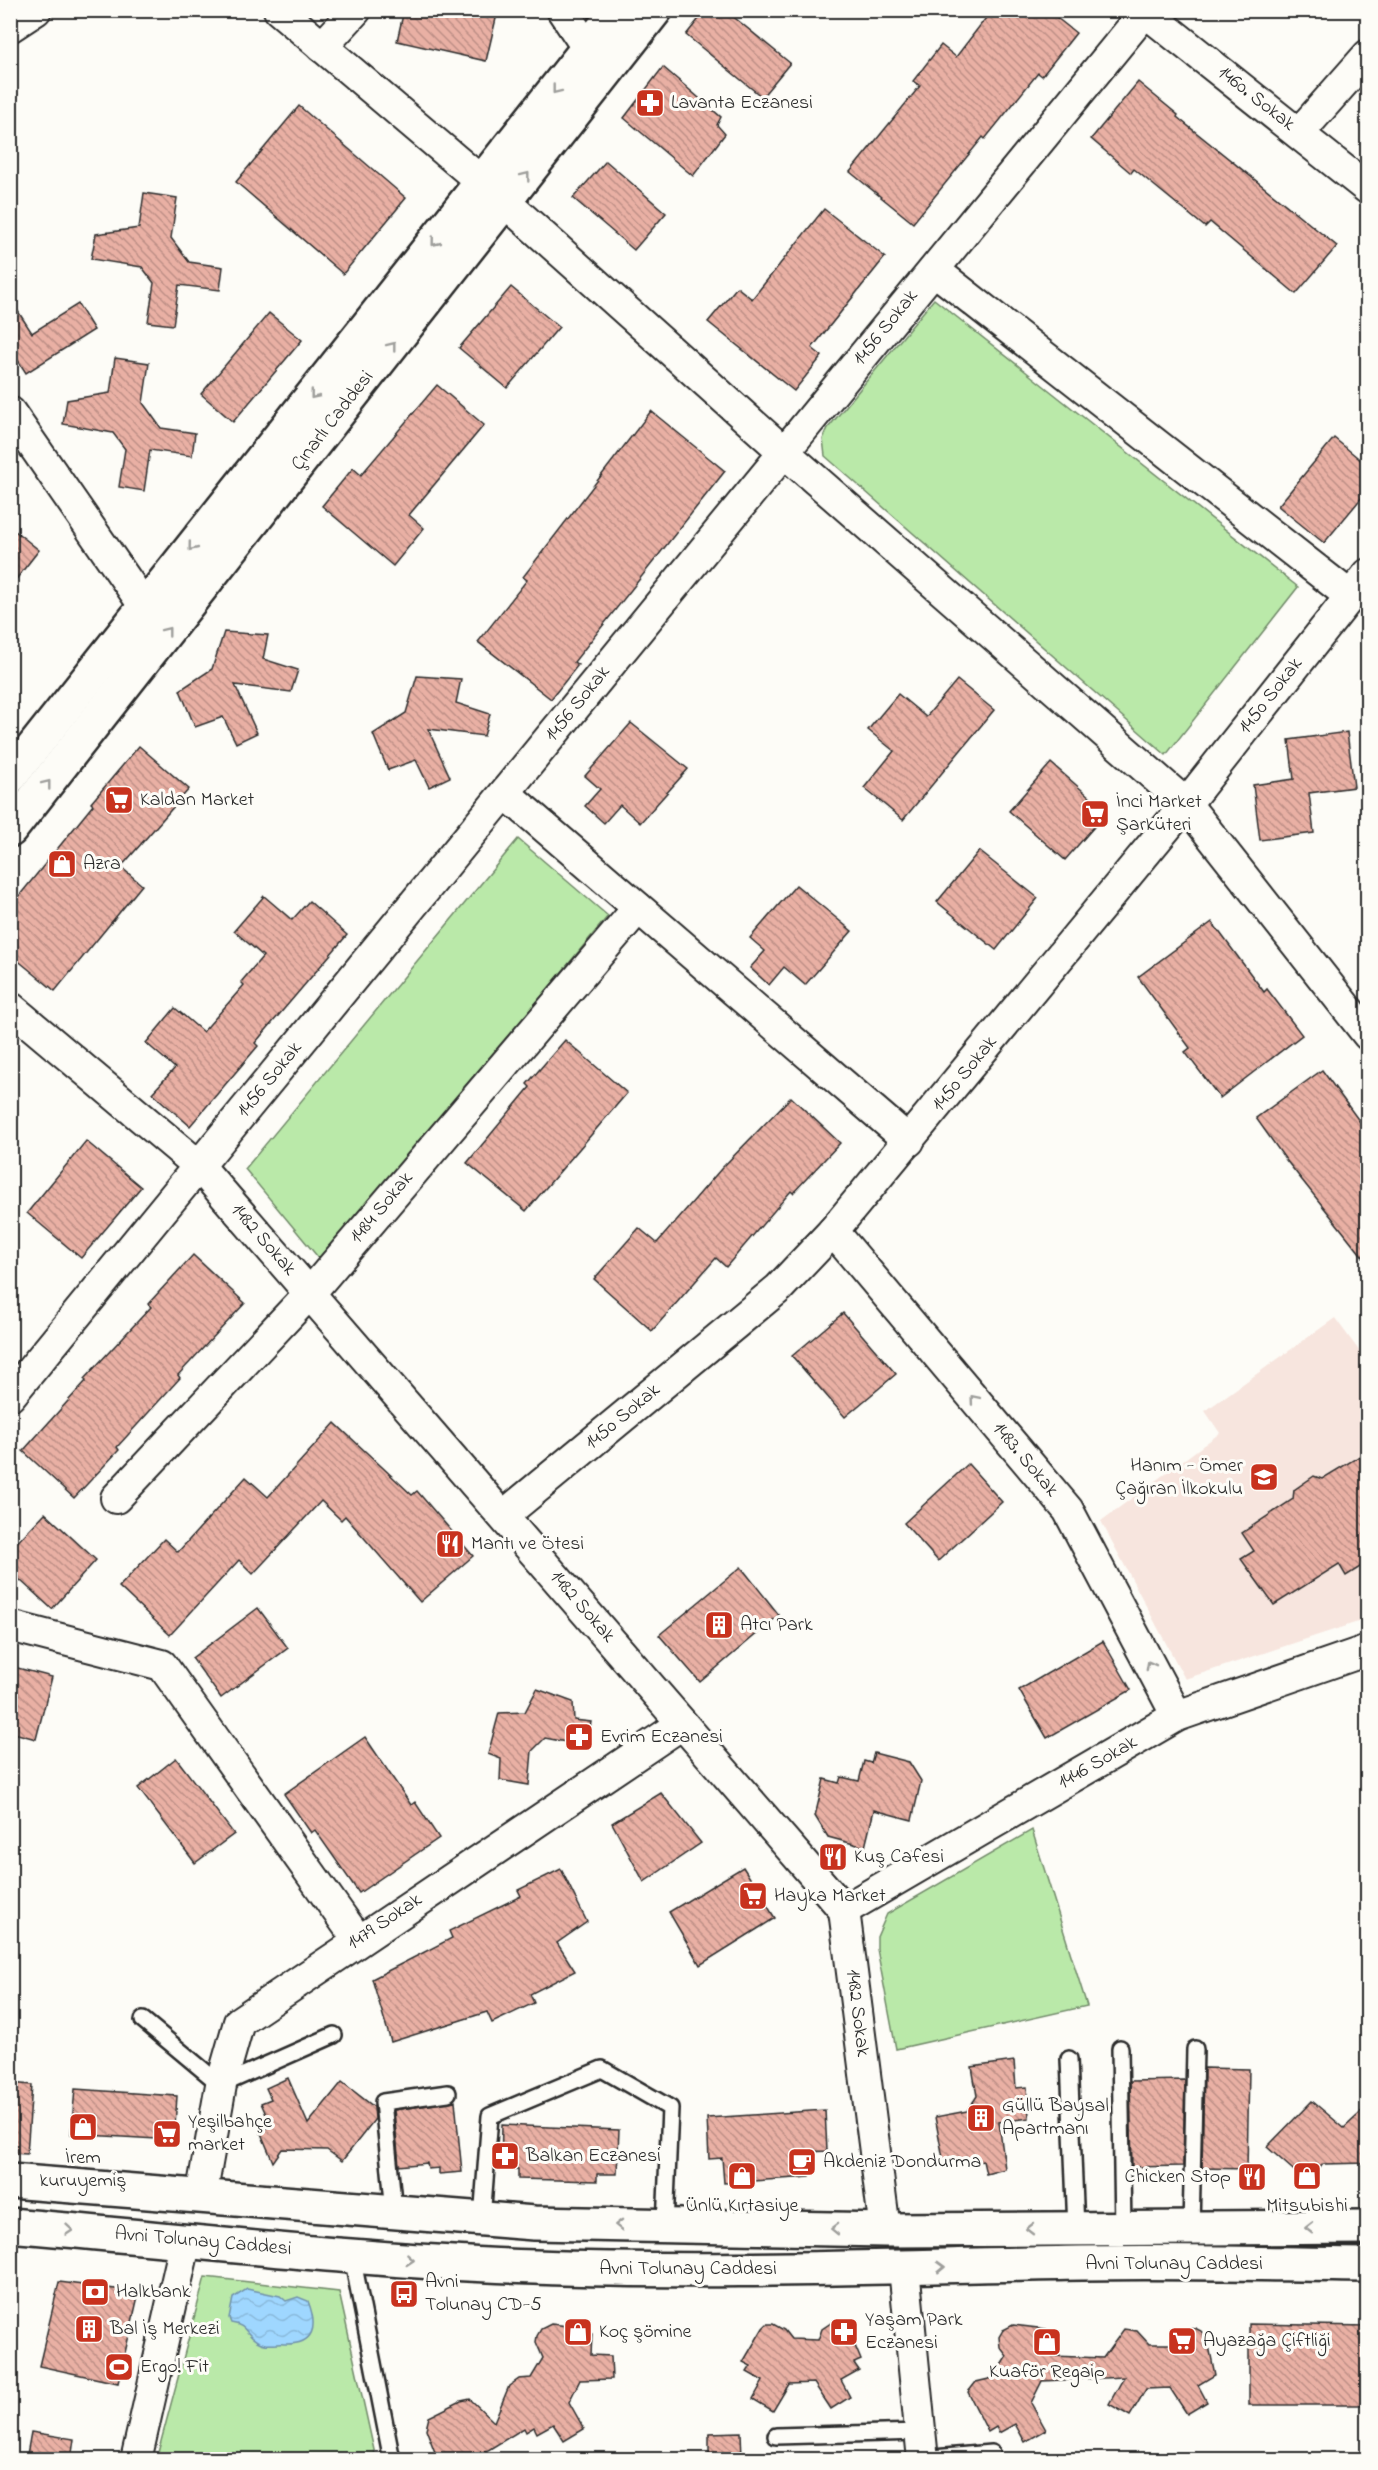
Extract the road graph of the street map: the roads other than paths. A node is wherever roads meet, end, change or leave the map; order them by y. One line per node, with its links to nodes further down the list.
1 (36, 10): 8 (street)
2 (279, 10): 9 (street)
3 (356, 10): 9 (street)
4 (562, 10): 10 (street)
5 (618, 10): 10 (main road, Çınarlı Caddesi)
6 (655, 10): 14 (main road, Çınarlı Caddesi, one-way to 6)
7 (1144, 11): 12 (street, 1460. Sokak); 15 (street, 1456 Sokak)
8 (10, 27)
9 (322, 47): 14 (street)
10 (588, 50): 14 (main road, Çınarlı Caddesi, one-way to 14)
11 (1368, 55): 12 (street)
12 (1299, 133): 13 (street, 1460. Sokak)
13 (1368, 189)
14 (494, 193): 17 (street); 19 (main road, Çınarlı Caddesi, one-way to 19); 23 (main road, Çınarlı Caddesi, one-way to 14)
15 (934, 270): 17 (street, 1456 Sokak); 18 (street)
16 (10, 412): 19 (street)
17 (784, 452): 21 (street, 1456 Sokak); 22 (street)
18 (1359, 585): 22 (street, 1450 Sokak)
19 (145, 607): 20 (main road, Çınarlı Caddesi)
20 (10, 777)
21 (505, 793): 24 (street); 28 (street, 1456 Sokak)
22 (1186, 804): 26 (street); 27 (street, 1450 Sokak)
23 (10, 830)
24 (638, 908): 27 (street); 30 (street, 1484 Sokak)
25 (10, 1007): 28 (street, 1482 Sokak)
26 (1368, 1035)
27 (909, 1141): 29 (street, 1450 Sokak)
28 (199, 1166): 30 (street, 1482 Sokak); 31 (street, 1456 Sokak)
29 (833, 1231): 33 (street, 1450 Sokak); 36 (street, 1483. Sokak, one-way to 29)
30 (310, 1293): 32 (street, 1484 Sokak); 33 (street, 1482 Sokak)
31 (10, 1396)
32 (116, 1498)
33 (503, 1516): 37 (street, 1482 Sokak)
34 (10, 1626): 39 (street)
35 (1368, 1650): 36 (street, 1446 Sokak)
36 (1178, 1716): 38 (street, 1446 Sokak)
37 (682, 1724): 38 (street, 1482 Sokak); 39 (street, 1479 Sokak)
38 (844, 1910): 57 (street, 1482 Sokak)
39 (358, 1940): 45 (street, 1479 Sokak)
40 (143, 2020): 45 (lane)
41 (334, 2035): 45 (lane)
42 (1120, 2048): 56 (lane)
43 (1196, 2049): 53 (lane)
44 (1069, 2059): 55 (lane)
45 (221, 2085): 48 (street, 1479 Sokak)
46 (448, 2093): 49 (lane)
47 (10, 2181): 48 (main road, Avni Tolunay Caddesi)
48 (201, 2197): 49 (main road, Avni Tolunay Caddesi)
49 (394, 2211): 50 (main road, Avni Tolunay Caddesi)
50 (482, 2219): 52 (main road, Avni Tolunay Caddesi, one-way to 50); 52 (lane)
51 (10, 2225): 58 (main road, Avni Tolunay Caddesi, one-way to 58)
52 (665, 2226): 57 (main road, Avni Tolunay Caddesi, one-way to 52)
53 (1191, 2228): 54 (main road, Avni Tolunay Caddesi, one-way to 53); 56 (main road, Avni Tolunay Caddesi)
54 (1368, 2228)
55 (1076, 2229): 56 (main road, Avni Tolunay Caddesi); 57 (main road, Avni Tolunay Caddesi, one-way to 57)
56 (1123, 2229)
57 (885, 2230)
58 (186, 2240): 59 (main road, Avni Tolunay Caddesi); 65 (street)
59 (352, 2256): 61 (main road, Avni Tolunay Caddesi, one-way to 61); 66 (lane)
60 (1368, 2265): 61 (main road, Avni Tolunay Caddesi, one-way to 60)
61 (904, 2268): 63 (street)
62 (776, 2436): 63 (lane)
63 (922, 2450): 64 (lane)
64 (991, 2453)
65 (136, 2460)
66 (392, 2460)

